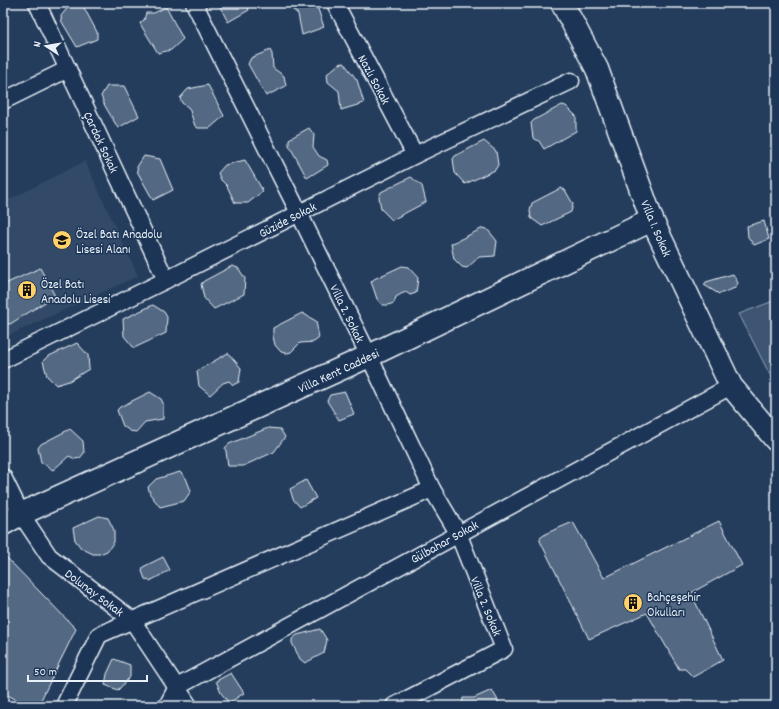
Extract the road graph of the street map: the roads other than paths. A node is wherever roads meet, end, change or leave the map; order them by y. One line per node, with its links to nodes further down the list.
1 (37, 3): 5 (street, Çardak Sokak)
2 (194, 3): 9 (street, Villa 2. Sokak)
3 (335, 3): 8 (street, Nazlı Sokak)
4 (562, 3): 10 (street, Villa 1. Sokak)
5 (68, 69): 7 (street); 11 (street, Çardak Sokak)
6 (572, 81): 8 (street, Güzide Sokak)
7 (3, 101)
8 (415, 155): 9 (street, Güzide Sokak)
9 (299, 213): 11 (street, Güzide Sokak); 12 (street, Villa 2. Sokak)
10 (652, 220): 12 (street, Villa Kent Caddesi); 14 (street, Villa 1. Sokak)
11 (166, 280): 13 (street, Güzide Sokak)
12 (369, 356): 17 (street, Villa 2. Sokak); 18 (street, Villa Kent Caddesi)
13 (3, 360)
14 (731, 386): 15 (street, Villa 1. Sokak); 19 (street, Gülbahar Sokak)
15 (776, 440)
16 (3, 477): 18 (street, Dolunay Sokak)
17 (432, 489): 19 (street, Villa 2. Sokak); 21 (street)
18 (12, 519): 20 (street, Villa Kent Caddesi); 21 (street, Dolunay Sokak)
19 (458, 533): 22 (street, Gülbahar Sokak); 26 (street, Villa 2. Sokak)
20 (3, 538)
21 (132, 620): 22 (street, Dolunay Sokak); 23 (street)
22 (177, 687): 24 (street); 25 (street, Dolunay Sokak)
23 (64, 706)
24 (167, 706)
25 (189, 706)
26 (394, 706)

